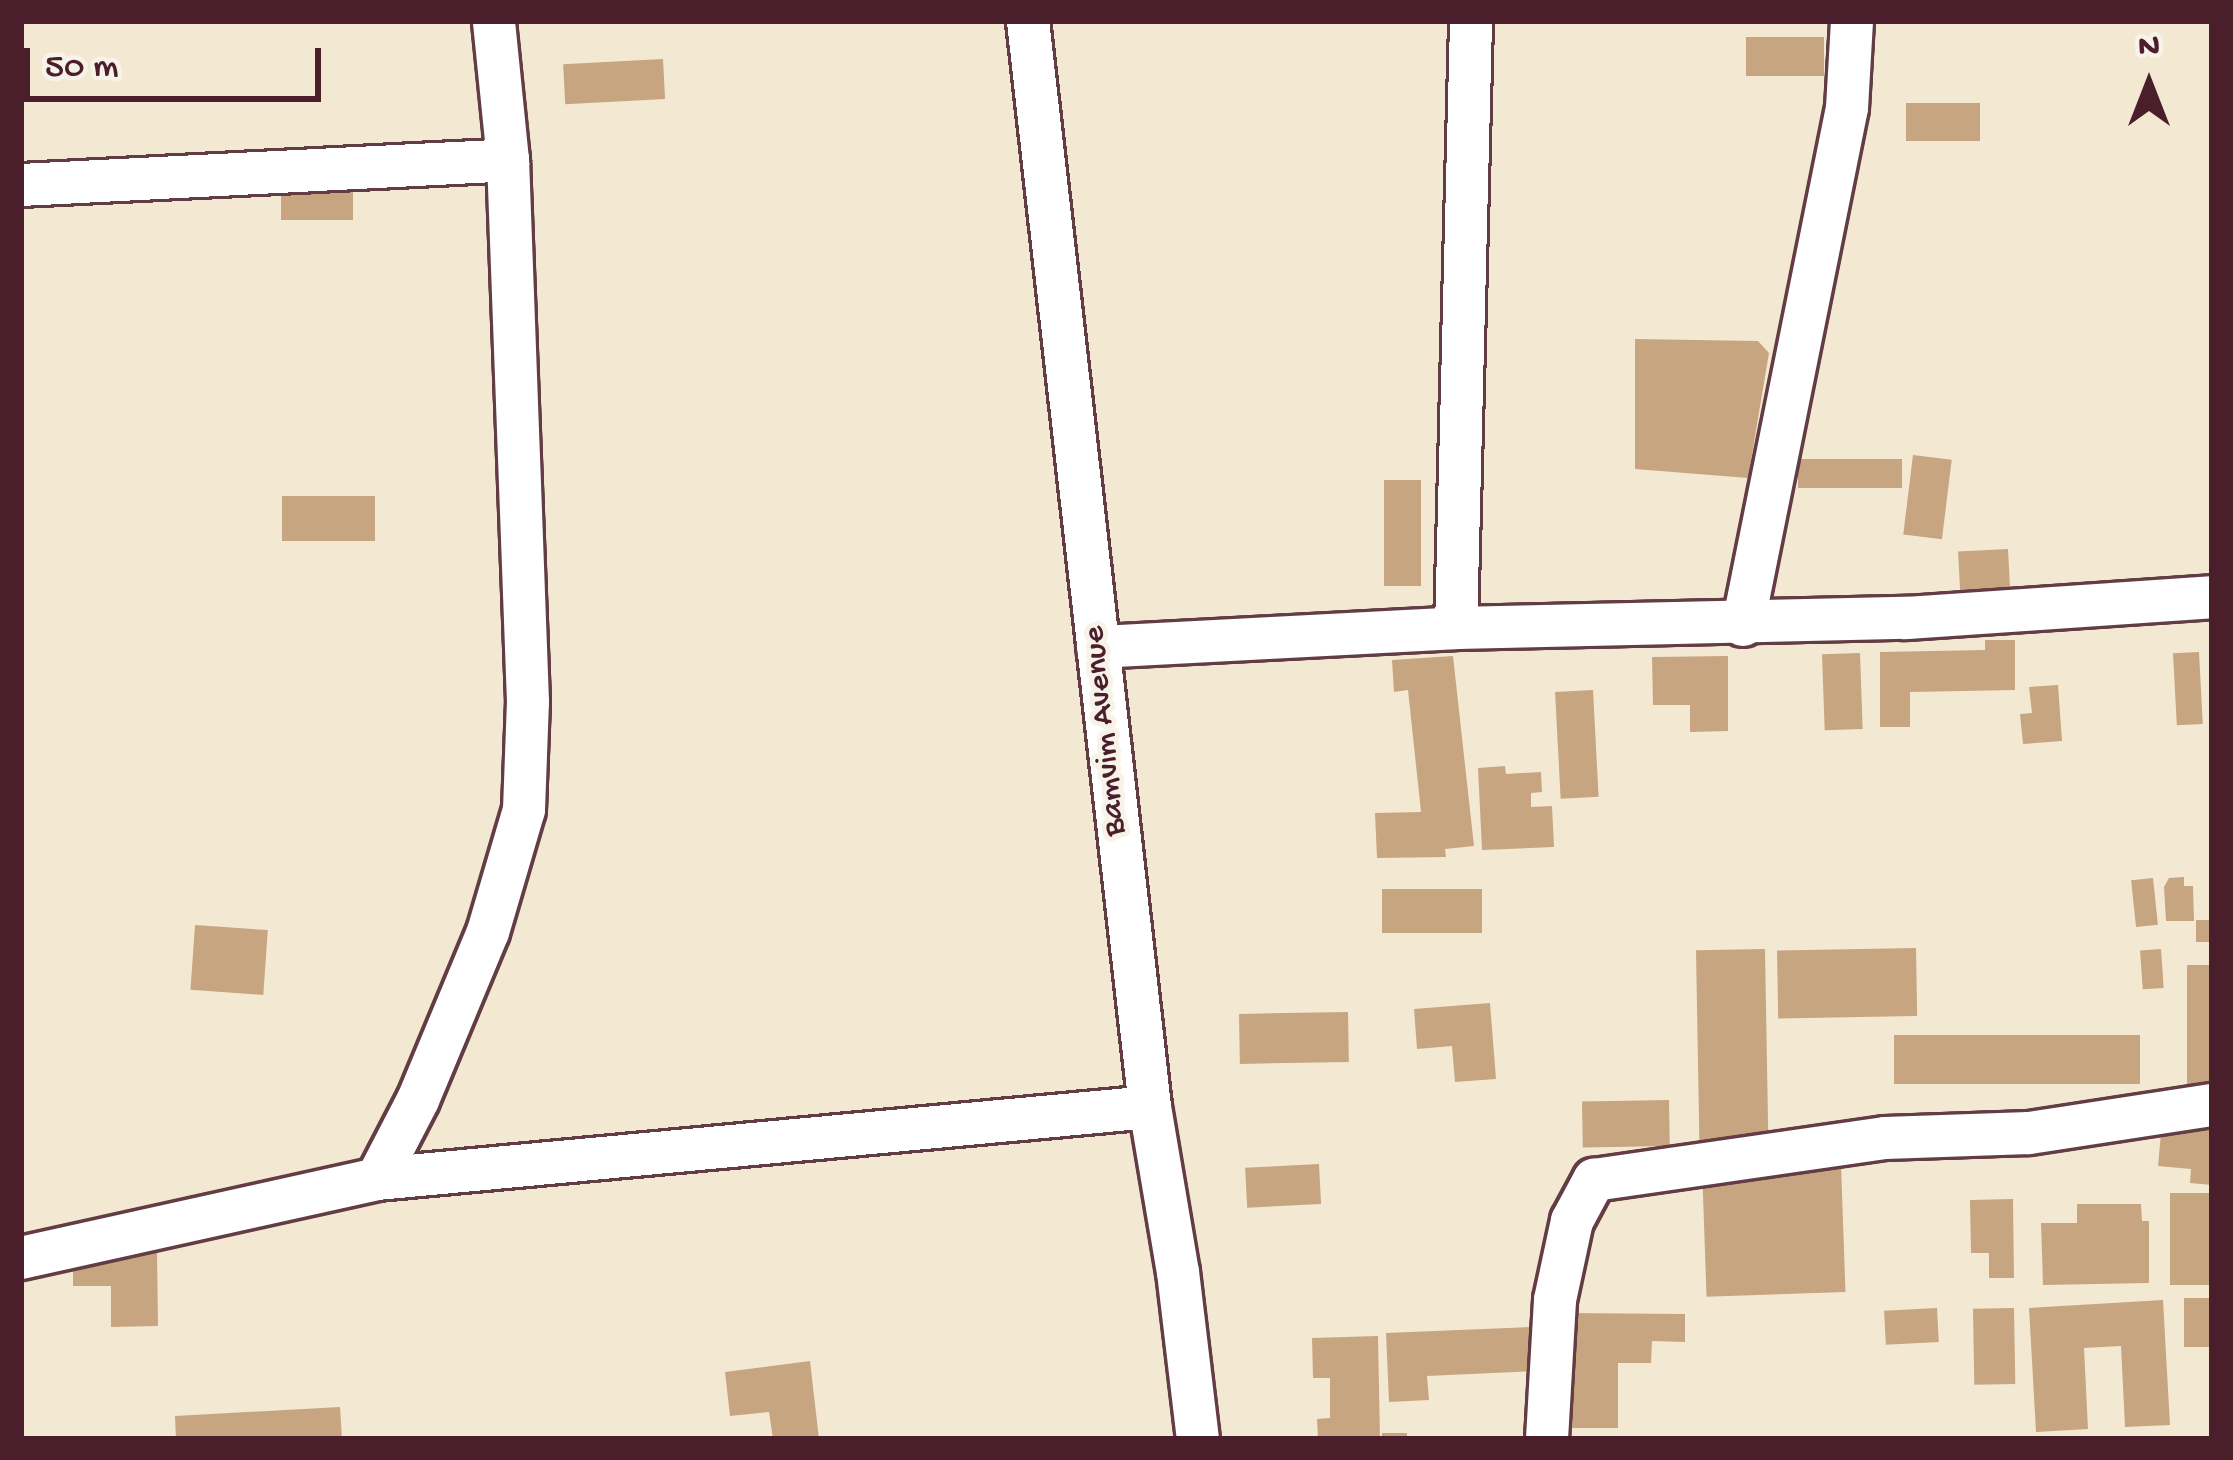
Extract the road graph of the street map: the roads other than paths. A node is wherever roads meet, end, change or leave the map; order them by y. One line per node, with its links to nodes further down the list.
1 (494, 21): 5 (street)
2 (1028, 21): 10 (street, Bamvim Avenue)
3 (1471, 21): 9 (street)
4 (1852, 21): 8 (street)
5 (508, 160): 6 (street); 13 (street)
6 (21, 184)
7 (2212, 597): 8 (street)
8 (1743, 625): 9 (street)
9 (1456, 628): 10 (street)
10 (1098, 646): 12 (street, Bamvim Avenue)
11 (2212, 1105): 16 (street)
12 (1150, 1107): 13 (street); 15 (street, Bamvim Avenue)
13 (377, 1179): 14 (street)
14 (21, 1258)
15 (1198, 1439)
16 (1547, 1439)

